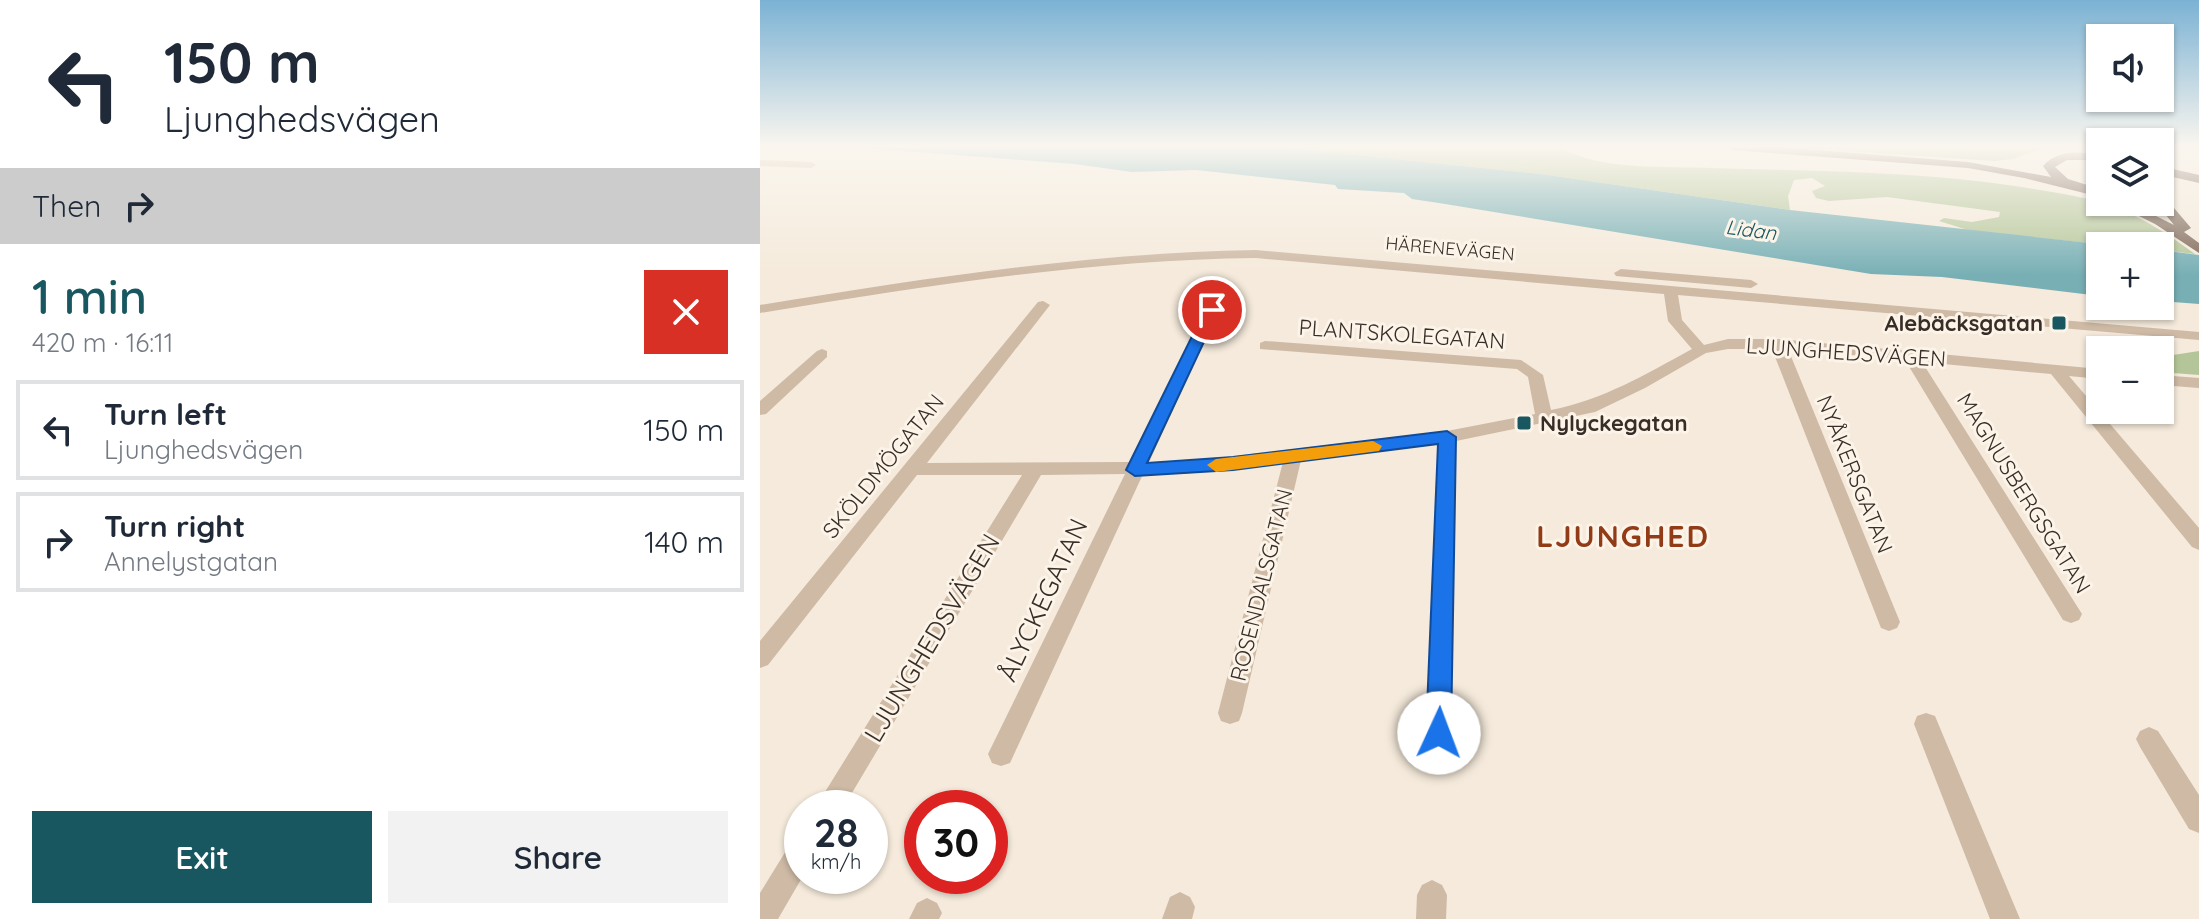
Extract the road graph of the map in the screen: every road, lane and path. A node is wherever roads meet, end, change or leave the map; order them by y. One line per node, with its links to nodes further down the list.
1 (2149, 216): 3 (main road)
2 (2172, 216): 3 (main road)
3 (2196, 243)
4 (1561, 279): 5 (street, HÄRENEVÄGEN); 7 (street, HÄRENEVÄGEN); 8 (street)
5 (1670, 289): 8 (street, HÄRENEVÄGEN); 13 (street)
6 (1043, 305): 24 (street, SKÖLDMÖGATAN)
7 (760, 309)
8 (1903, 309): 10 (street, HÄRENEVÄGEN)
9 (1212, 310): 26 (street, ÅLYCKEGATAN)
10 (2199, 339)
11 (1778, 344): 13 (street, LJUNGHEDSVÄGEN); 15 (street, LJUNGHEDSVÄGEN); 29 (street, NYÅKERSGATAN)
12 (1265, 346): 21 (street, PLANTSKOLEGATAN)
13 (1701, 350): 21 (street, LJUNGHEDSVÄGEN)
14 (822, 354): 20 (street)
15 (1911, 357): 16 (street, LJUNGHEDSVÄGEN); 28 (street, MAGNUSBERGSGATAN)
16 (2056, 370): 17 (street, LJUNGHEDSVÄGEN); 27 (street)
17 (2086, 373)
18 (2174, 381): 19 (street)
19 (2199, 383)
20 (760, 410)
21 (1545, 419): 22 (street, LJUNGHEDSVÄGEN)
22 (1447, 437): 23 (street, LJUNGHEDSVÄGEN); 33 (street)
23 (1293, 457): 26 (street, LJUNGHEDSVÄGEN); 31 (street, ROSENDALSGATAN)
24 (912, 469): 25 (street, LJUNGHEDSVÄGEN); 30 (street, SKÖLDMÖGATAN)
25 (1035, 469): 26 (street, LJUNGHEDSVÄGEN); 36 (street, LJUNGHEDSVÄGEN)
26 (1135, 470): 35 (street, ÅLYCKEGATAN)
27 (2199, 542)
28 (2071, 614)
29 (1889, 622)
30 (760, 658)
31 (1230, 713)
32 (1926, 724): 40 (street)
33 (1439, 733)
34 (2149, 739): 37 (street)
35 (1001, 754)
36 (839, 790)
37 (2199, 819)
38 (784, 881): 39 (street)
39 (761, 919)
40 (2005, 919)

